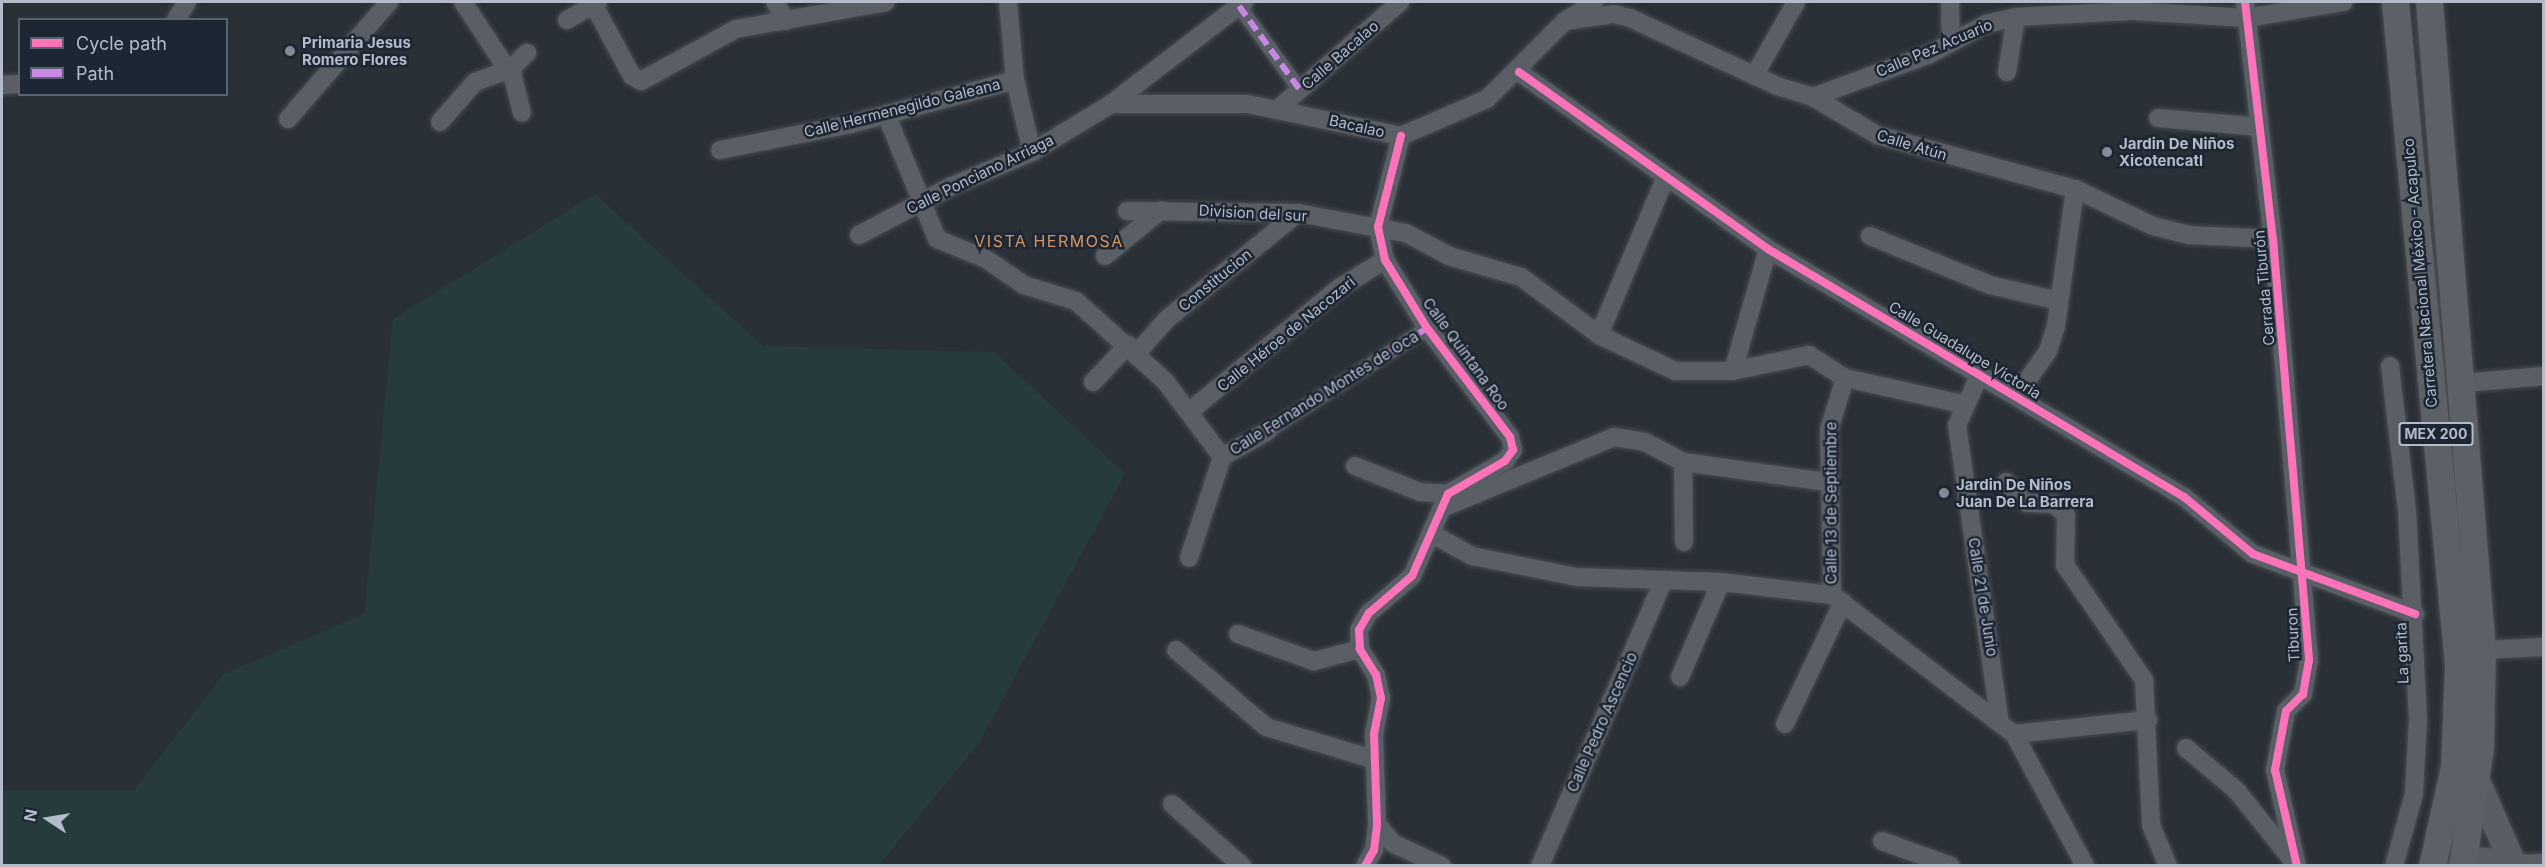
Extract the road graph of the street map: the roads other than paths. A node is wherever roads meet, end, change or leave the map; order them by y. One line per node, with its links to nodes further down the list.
1 (188, 2): 19 (street)
2 (389, 2): 37 (street)
3 (463, 2): 25 (street)
4 (594, 2): 20 (street); 21 (street)
5 (775, 2): 21 (street)
6 (886, 2): 21 (street)
7 (1008, 2): 29 (street)
8 (1400, 2): 30 (street, Calle Bacalao)
9 (1594, 2): 22 (street, Bacalao)
10 (1796, 2): 28 (street)
11 (1950, 2): 23 (street)
12 (2344, 2): 17 (street, Calle Pez Acuario)
13 (2395, 2): 114 (main road, Carretera Nacional México - Acapulco / MEX 200)
14 (2428, 2): 66 (main road, MEX 200)
15 (1241, 4): 30 (street); 32 (street, Calle Ponciano Arriaga)
16 (2199, 8): 17 (street, Calle Pez Acuario); 18 (street, Calle Pez Acuario)
17 (2246, 10): 39 (street, Cerrada Tiburón)
18 (2016, 16): 23 (street, Calle Pez Acuario); 27 (street)
19 (177, 18)
20 (567, 20)
21 (786, 21)
22 (1565, 21): 26 (street, Bacalao); 28 (street, Calle Atún)
23 (1951, 41): 31 (street, Calle Pez Acuario)
24 (527, 53): 25 (street)
25 (509, 69): 34 (street); 38 (street)
26 (1519, 72): 40 (street, Bacalao); 43 (street, Calle Guadalupe Victoria)
27 (2007, 72)
28 (1754, 76): 31 (street, Calle Atún)
29 (1014, 80): 35 (street, Calle Hermenegildo Galeana); 42 (street)
30 (1300, 90): 33 (street, Calle Bacalao)
31 (1813, 97): 44 (street, Calle Atún)
32 (1111, 104): 33 (street, Bacalao); 42 (street, Calle Ponciano Arriaga)
33 (1279, 108): 40 (street, Bacalao)
34 (522, 113)
35 (886, 114): 41 (street, Calle Hermenegildo Galeana); 45 (street)
36 (2158, 118): 39 (street)
37 (288, 119)
38 (440, 122)
39 (2260, 127): 52 (street, Cerrada Tiburón)
40 (1401, 136): 49 (street, Calle Quintana Roo)
41 (720, 150)
42 (1032, 152): 45 (street, Calle Ponciano Arriaga)
43 (1665, 179): 53 (street, Calle Guadalupe Victoria); 58 (street)
44 (2075, 189): 52 (street, Calle Atún); 56 (street)
45 (918, 204): 50 (street, Calle Ponciano Arriaga); 59 (street)
46 (1161, 210): 47 (street, Division del sur); 48 (street, Division del sur); 54 (street)
47 (1127, 211)
48 (1298, 213): 49 (street, Division del sur); 59 (street, Constitucion)
49 (1378, 226): 55 (street, Calle Quintana Roo); 58 (street, Division del sur)
50 (859, 235)
51 (1870, 236): 56 (street)
52 (2273, 239): 80 (street, Cerrada Tiburón)
53 (1768, 249): 61 (street); 62 (street, Calle Guadalupe Victoria)
54 (1105, 256)
55 (1385, 260): 57 (street, Calle Quintana Roo); 69 (street, Calle Héroe de Nacozari)
56 (2059, 301): 67 (street)
57 (1427, 328): 70 (street, Calle Fernando Montes de Oca); 76 (street, Calle Quintana Roo)
58 (1599, 334): 61 (street, Division del sur)
59 (1133, 349): 65 (street, Constitucion); 69 (street)
60 (2390, 366): 84 (street, La garita)
61 (1733, 371): 64 (street, Division del sur)
62 (1980, 374): 67 (street, Calle Guadalupe Victoria); 68 (street, Calle 21 de Junio)
63 (2544, 376): 66 (street)
64 (1845, 378): 68 (street); 74 (street, Calle 13 de Septiembre)
65 (1093, 382)
66 (2463, 383): 89 (main road, MEX 200)
67 (2016, 396): 80 (street, Calle Guadalupe Victoria)
68 (1962, 404): 91 (street, Calle 21 de Junio)
69 (1189, 412): 71 (street)
70 (1268, 431): 71 (street, Calle Fernando Montes de Oca)
71 (1222, 457): 79 (street)
72 (1683, 462): 74 (street); 76 (street); 78 (street)
73 (1355, 466): 76 (street)
74 (1828, 482): 83 (street, Calle 13 de Septiembre)
75 (2006, 482): 92 (street)
76 (1445, 501): 77 (street)
77 (1432, 534): 81 (street); 87 (street)
78 (1684, 542)
79 (1189, 558)
80 (2302, 572): 84 (street, Calle Guadalupe Victoria); 112 (street, Tiburon)
81 (1664, 579): 82 (street); 108 (street, Calle Pedro Ascencio)
82 (1721, 582): 83 (street); 90 (street)
83 (1837, 599): 91 (street); 93 (street)
84 (2415, 614): 113 (street, La garita)
85 (1238, 634): 87 (street)
86 (2544, 647): 89 (street)
87 (1360, 649): 96 (street)
88 (1176, 650): 96 (street)
89 (2482, 650): 97 (main road, MEX 200)
90 (1680, 677)
91 (1999, 718): 94 (street)
92 (2148, 720): 94 (street); 111 (street)
93 (1785, 724)
94 (2014, 734): 110 (street)
95 (2186, 748): 112 (street)
96 (1373, 759): 99 (street)
97 (2477, 781): 102 (main road, MEX 200); 104 (main road)
98 (1172, 804): 105 (street)
99 (1377, 824): 106 (street); 107 (street)
100 (1882, 841): 101 (street)
101 (1924, 861): 109 (street)
102 (2464, 862): 104 (main road)
103 (2544, 863): 104 (street)
104 (2514, 865)
105 (1242, 866)
106 (1365, 866)
107 (1442, 866)
108 (1540, 866)
109 (1951, 866)
110 (2085, 866)
111 (2168, 866)
112 (2297, 866)
113 (2394, 866)
114 (2432, 866)

